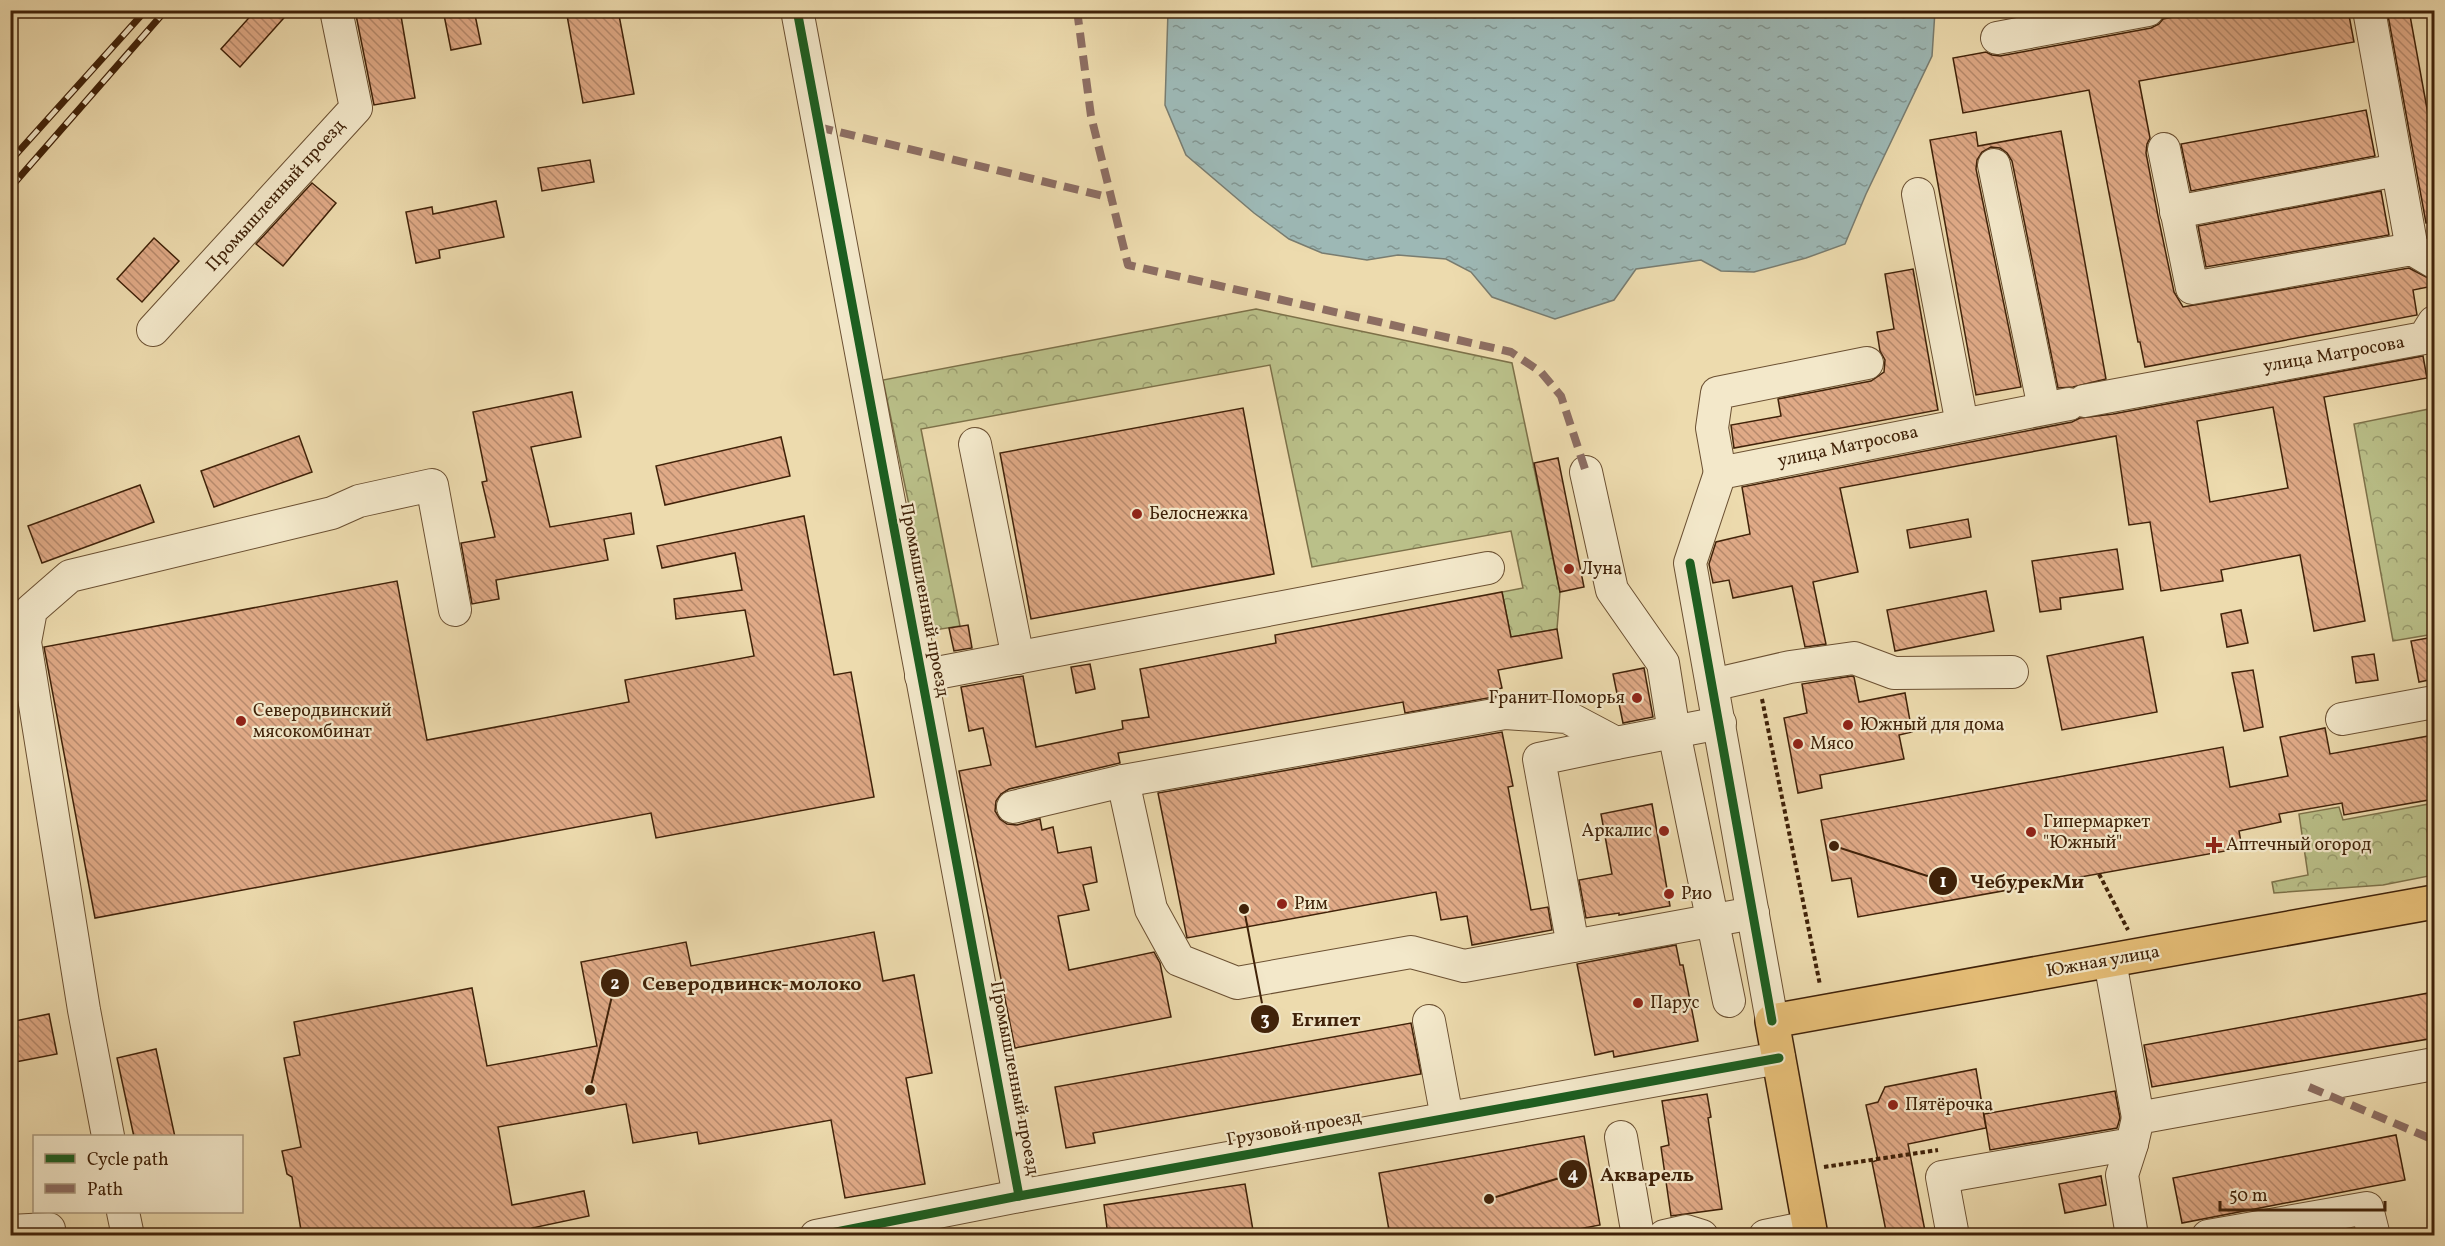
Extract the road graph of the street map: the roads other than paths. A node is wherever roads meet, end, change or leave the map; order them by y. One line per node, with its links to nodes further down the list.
1 (336, 10): 13 (street, Промышленный проезд)
2 (797, 10): 24 (street, Промышленный проезд)
3 (2148, 10): 5 (street)
4 (2369, 10): 8 (street)
5 (1996, 38)
6 (2164, 149): 10 (street)
7 (1994, 165): 15 (street)
8 (2397, 170): 10 (street); 11 (street)
9 (1917, 194): 16 (street)
10 (2176, 212): 11 (street)
11 (2423, 256)
12 (2434, 322): 15 (street, улица Матросова)
13 (153, 330)
14 (1867, 363): 19 (street)
15 (2066, 404): 16 (street, улица Матросова)
16 (1962, 423): 19 (street, улица Матросова)
17 (975, 444): 22 (street)
18 (1586, 472): 29 (street)
19 (1720, 473): 25 (street)
20 (1488, 568): 22 (street)
21 (455, 610): 45 (street)
22 (1018, 658): 24 (street)
23 (2012, 672): 25 (street)
24 (921, 676): 47 (street, Промышленный проезд)
25 (1712, 685): 28 (street)
26 (2434, 702): 27 (street)
27 (2342, 718)
28 (1720, 723): 29 (street); 34 (street)
29 (1674, 732): 30 (street); 35 (street)
30 (1616, 742): 31 (street); 36 (street)
31 (1123, 781): 32 (street); 36 (street)
32 (1013, 807)
33 (2434, 902): 37 (main road, Южная улица)
34 (1753, 913): 35 (street); 40 (street)
35 (1713, 919): 36 (street); 38 (street)
36 (1573, 946)
37 (2110, 960): 40 (main road, Южная улица); 44 (street)
38 (1730, 1002)
39 (1429, 1021): 43 (street)
40 (1772, 1021): 41 (main road)
41 (1779, 1058): 43 (street, Грузовой проезд); 51 (main road)
42 (2434, 1064): 44 (street)
43 (1447, 1118): 47 (street, Грузовой проезд)
44 (2135, 1131): 59 (street); 60 (street)
45 (108, 1135)
46 (1621, 1137): 55 (street)
47 (1019, 1196): 49 (street, Грузовой проезд)
48 (123, 1213): 53 (street)
49 (877, 1230): 54 (street, Грузовой проезд)
50 (10, 1231): 52 (street)
51 (1810, 1231): 58 (street)
52 (50, 1236)
53 (128, 1236)
54 (816, 1236)
55 (1638, 1236)
56 (1664, 1236): 57 (street)
57 (1702, 1236)
58 (1765, 1236)
59 (1953, 1236)
60 (2132, 1236)
61 (2208, 1236): 62 (street)
62 (2374, 1236)

